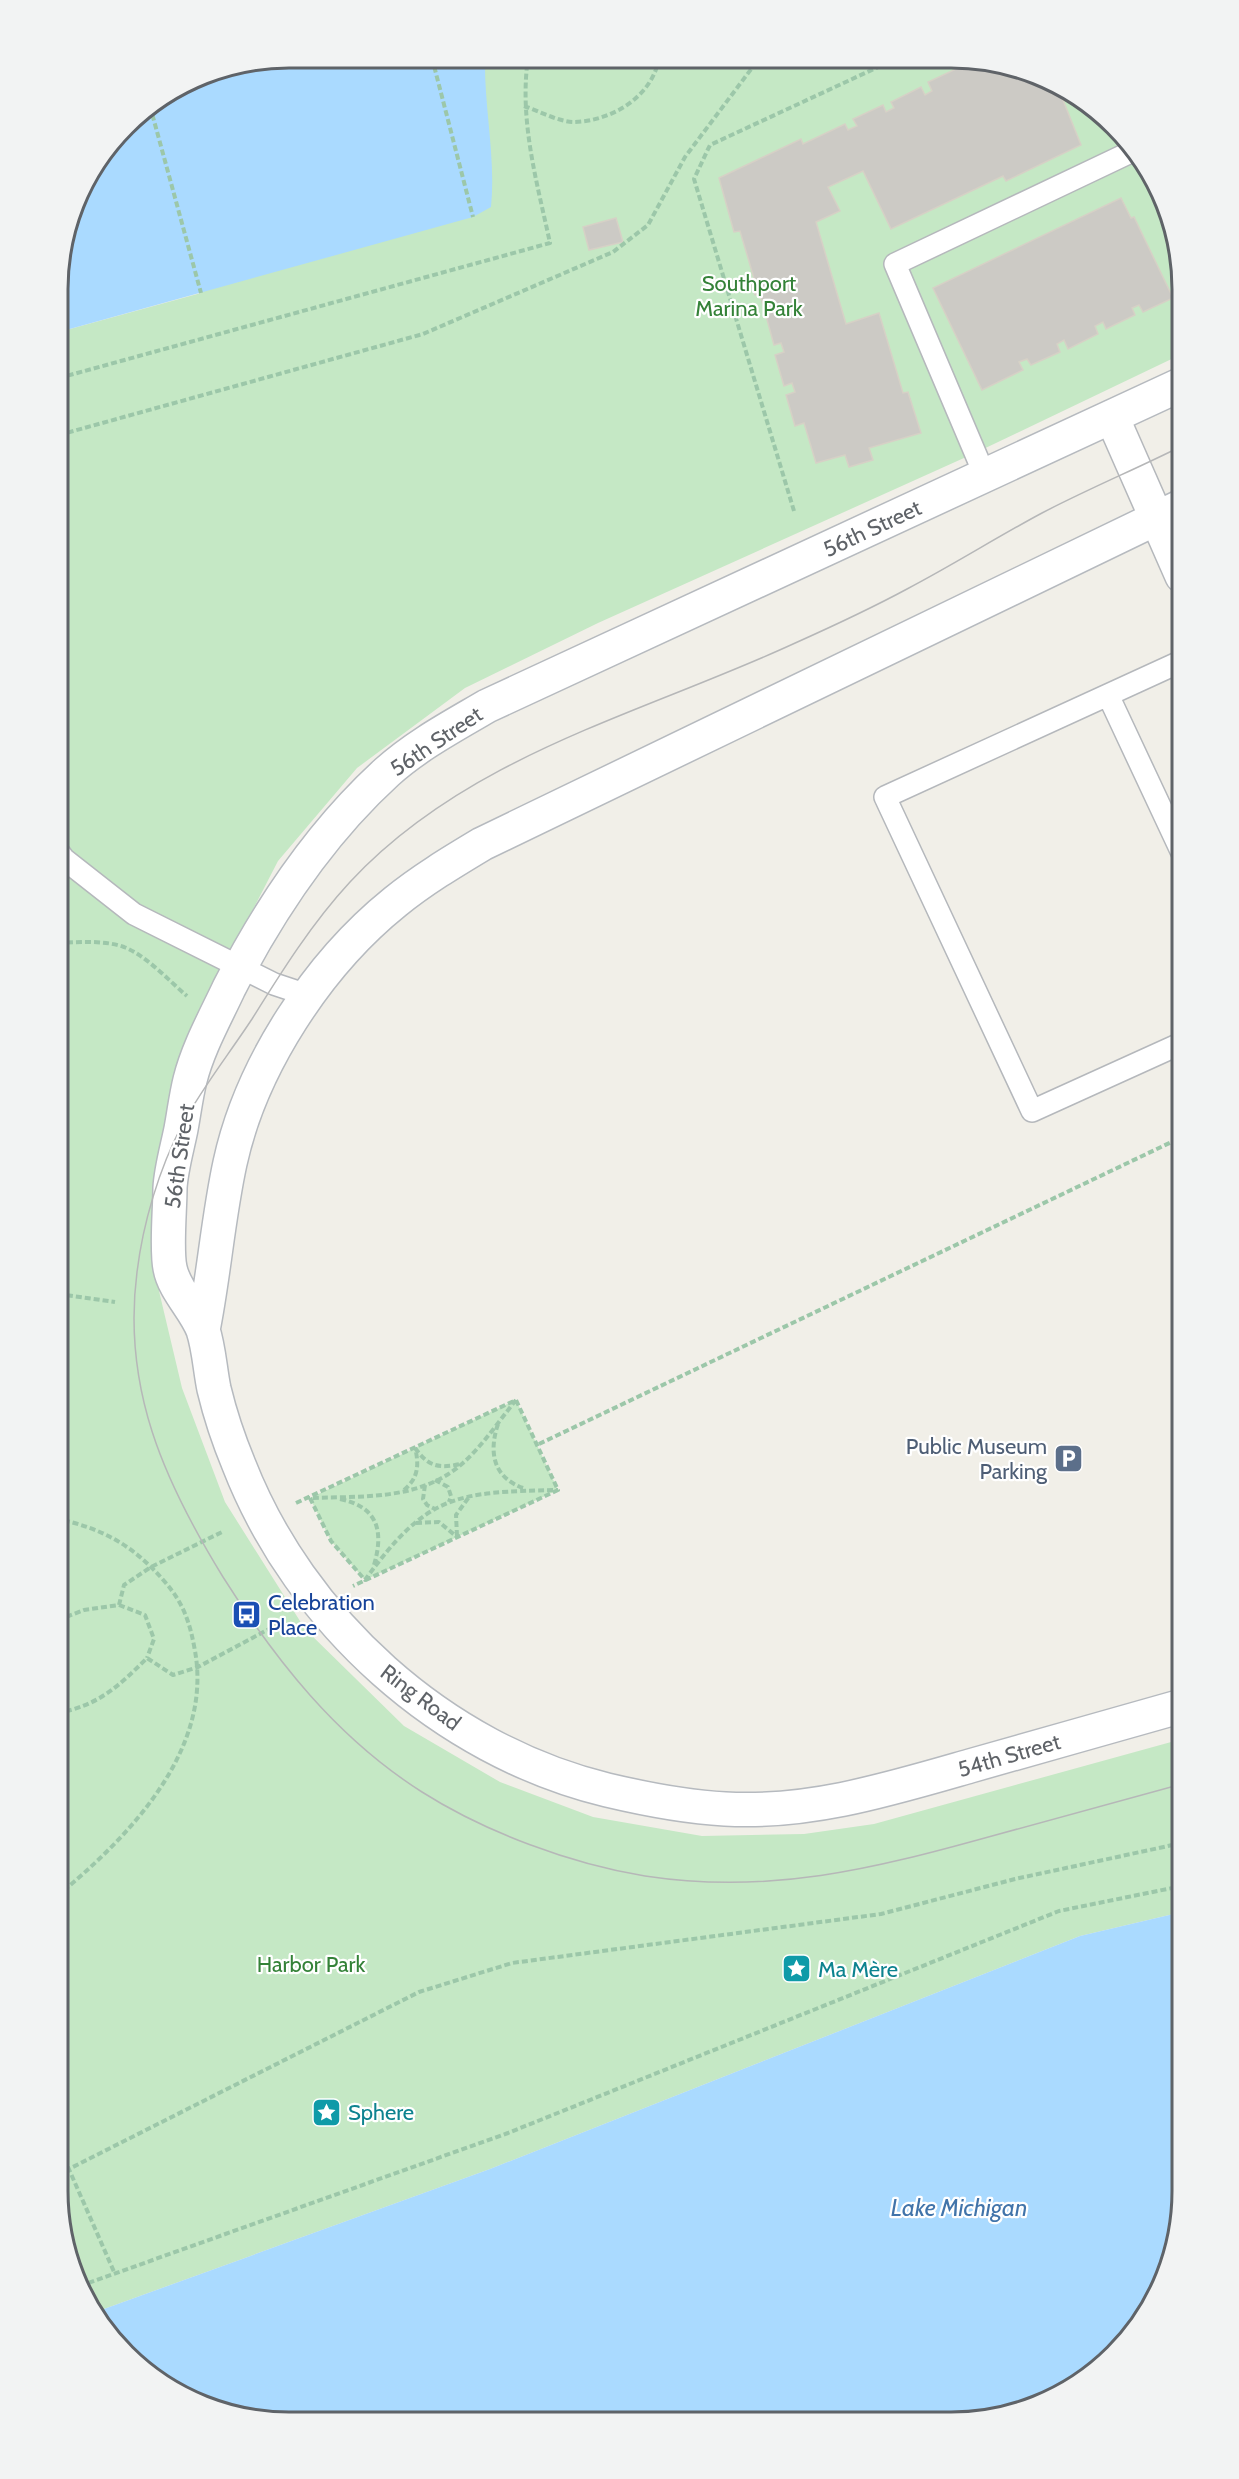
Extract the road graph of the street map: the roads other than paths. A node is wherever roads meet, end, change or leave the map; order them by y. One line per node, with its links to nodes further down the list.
1 (1126, 154): 4 (lane)
2 (1172, 389): 3 (street, 56th Street)
3 (1112, 417): 4 (street, 56th Street); 5 (street)
4 (985, 476): 11 (street, 56th Street)
5 (1169, 512): 6 (street); 12 (street)
6 (1172, 527)
7 (1172, 666): 8 (lane)
8 (1108, 695): 9 (lane); 13 (lane)
9 (1172, 832)
10 (68, 863): 11 (lane)
11 (240, 968): 12 (lane); 14 (street, 56th Street)
12 (308, 995): 14 (street)
13 (1172, 1048)
14 (202, 1330): 16 (street, Ring Road)
15 (1172, 1709): 16 (street, 54th Street)
16 (835, 1802)

